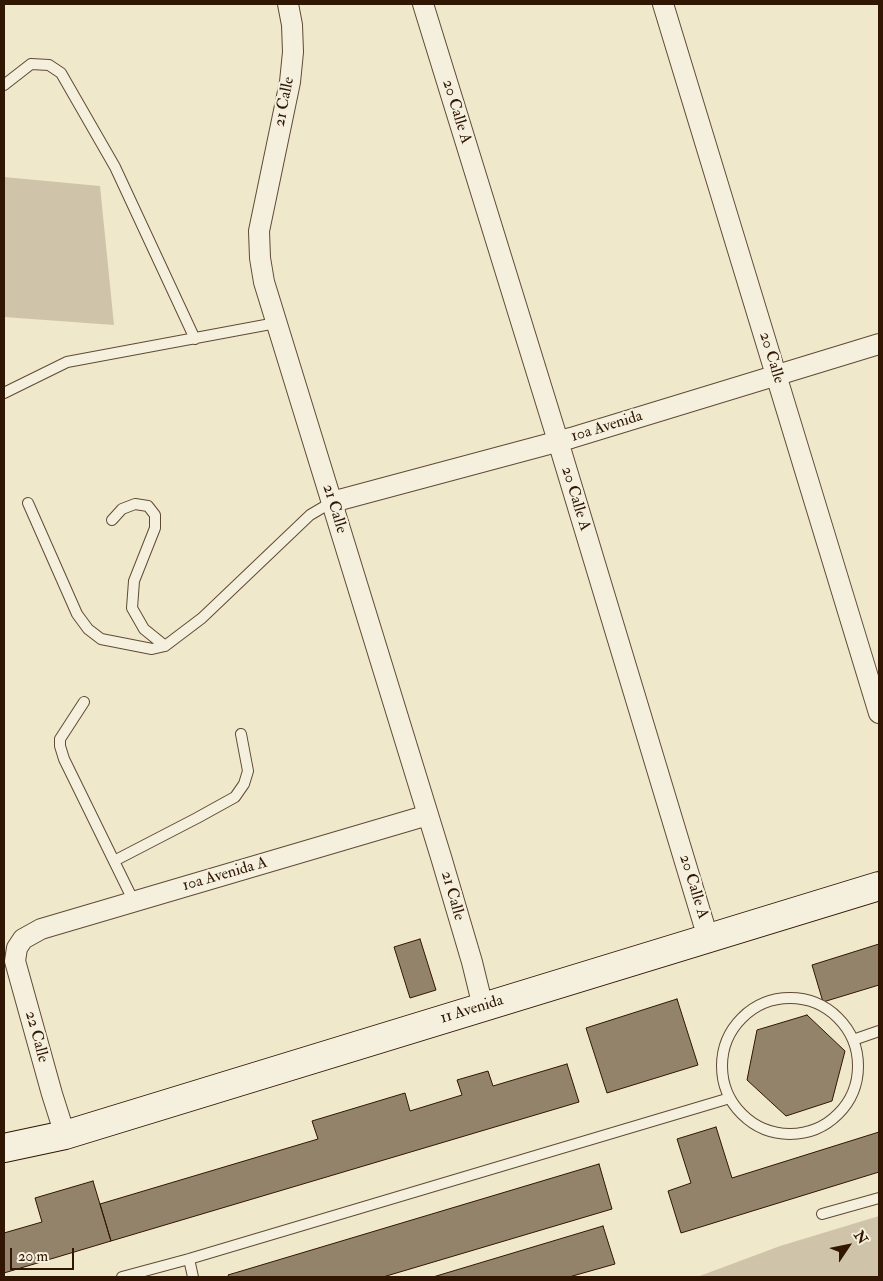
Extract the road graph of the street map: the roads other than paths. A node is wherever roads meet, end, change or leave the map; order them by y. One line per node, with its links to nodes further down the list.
1 (288, 4): 5 (street, 21 Calle)
2 (422, 4): 10 (street, 20 Calle A)
3 (663, 4): 8 (street, 20 Calle)
4 (4, 85): 6 (lane)
5 (276, 323): 6 (lane); 11 (street, 21 Calle)
6 (195, 339): 9 (lane)
7 (879, 344): 8 (street, 10a Avenida)
8 (776, 375): 10 (street, 10a Avenida); 16 (street, 20 Calle)
9 (4, 393)
10 (558, 441): 11 (street, 10a Avenida); 22 (street, 20 Calle A)
11 (332, 502): 14 (lane); 18 (street, 21 Calle)
12 (28, 503): 14 (lane)
13 (112, 520): 14 (lane)
14 (165, 646)
15 (84, 702): 19 (lane)
16 (879, 713)
17 (241, 734): 19 (lane)
18 (428, 815): 21 (street, 10a Avenida A); 24 (street, 21 Calle)
19 (114, 861): 21 (lane)
20 (879, 886): 22 (main road, 11 Avenida)
21 (134, 902): 23 (street, 10a Avenida A)
22 (708, 938): 24 (main road, 11 Avenida)
23 (23, 939): 28 (street, 22 Calle)
24 (483, 1007): 28 (main road, 11 Avenida)
25 (879, 1031): 26 (lane)
26 (853, 1040): 27 (lane); 27 (lane)
27 (730, 1098): 32 (lane)
28 (65, 1135): 29 (main road)
29 (4, 1148)
30 (879, 1198): 31 (lane)
31 (822, 1214)
32 (189, 1259): 33 (lane); 34 (lane)
33 (122, 1277)
34 (194, 1277)

